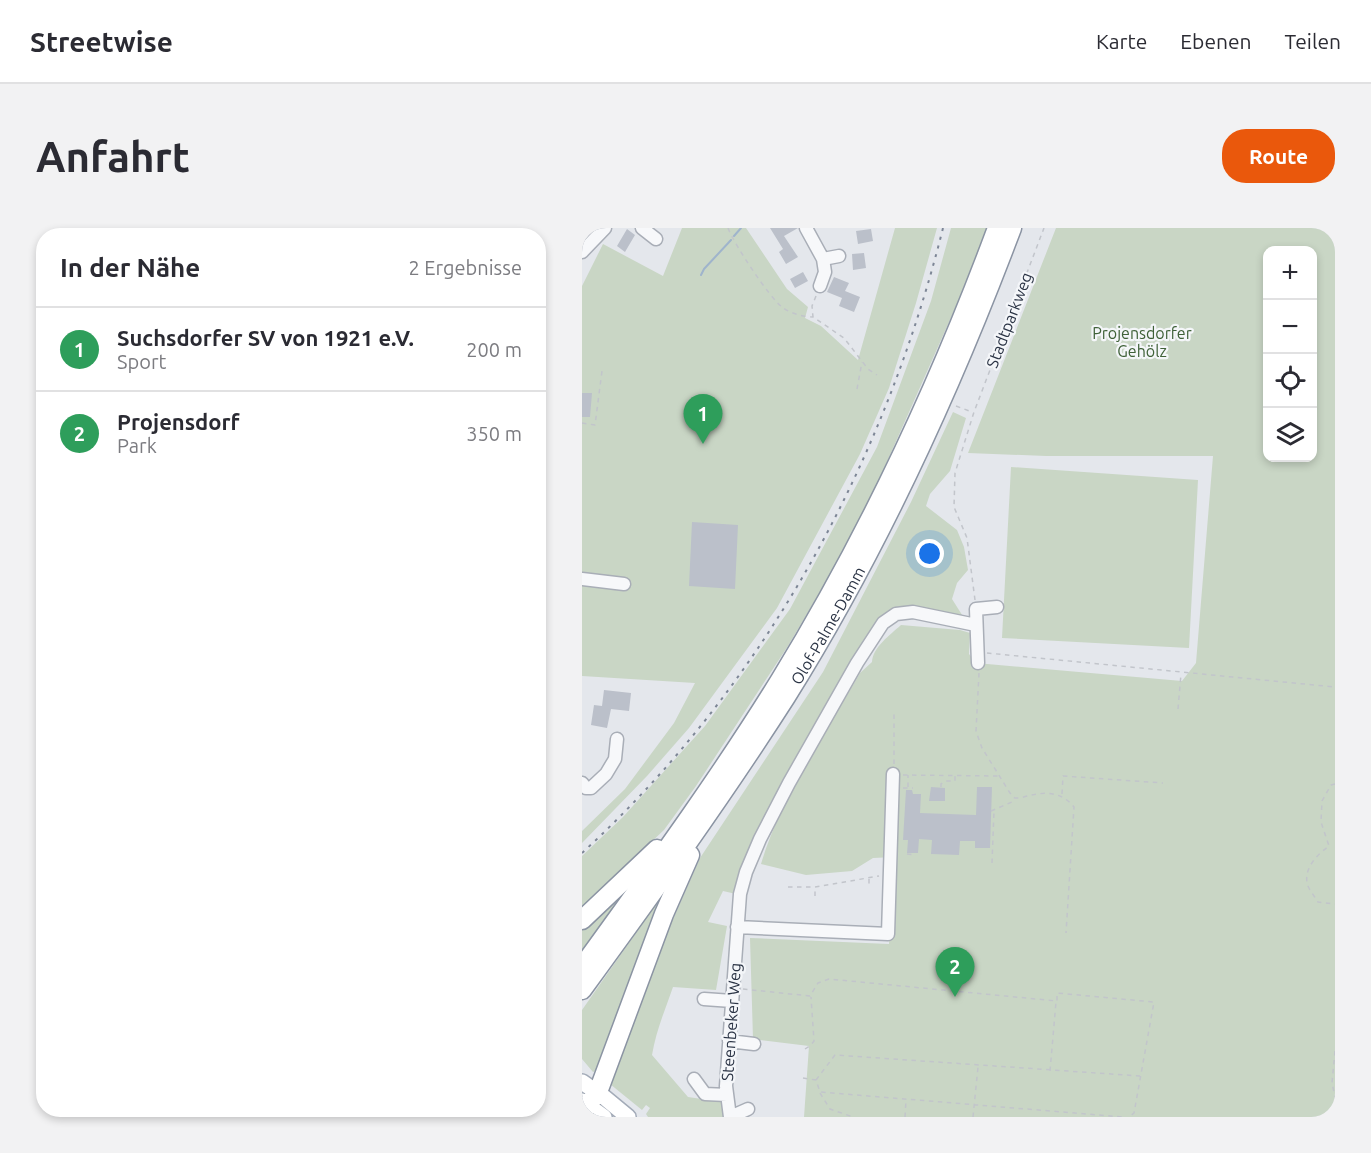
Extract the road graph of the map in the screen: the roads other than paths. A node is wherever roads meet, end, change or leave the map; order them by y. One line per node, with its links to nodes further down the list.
1 (605, 228): 7 (street)
2 (642, 228): 6 (street)
3 (806, 228): 9 (street)
4 (997, 228): 19 (highway, Olof-Palme-Damm)
5 (1012, 228): 19 (highway, Olof-Palme-Damm)
6 (656, 239)
7 (582, 252)
8 (839, 256): 9 (street)
9 (823, 259): 10 (street)
10 (820, 286)
11 (582, 579): 12 (street)
12 (624, 584)
13 (997, 607): 14 (street)
14 (976, 625): 15 (street); 21 (street, Steenbeker Weg)
15 (978, 663)
16 (617, 739): 18 (street)
17 (893, 774): 21 (street)
18 (582, 783)
19 (705, 807): 20 (highway); 22 (highway, Olof-Palme-Damm); 23 (highway, Olof-Palme-Damm); 31 (highway)
20 (582, 920)
21 (737, 927): 24 (street, Steenbeker Weg)
22 (582, 967)
23 (582, 990)
24 (732, 994): 25 (street); 26 (street, Steenbeker Weg)
25 (704, 999)
26 (729, 1041): 27 (street); 30 (street, Steenbeker Weg)
27 (754, 1044)
28 (694, 1079): 30 (street)
29 (582, 1082): 31 (main road)
30 (727, 1095): 35 (street, Steenbeker Weg)
31 (588, 1103): 33 (main road); 34 (main road)
32 (748, 1109): 35 (street)
33 (604, 1117)
34 (628, 1117)
35 (730, 1117)

